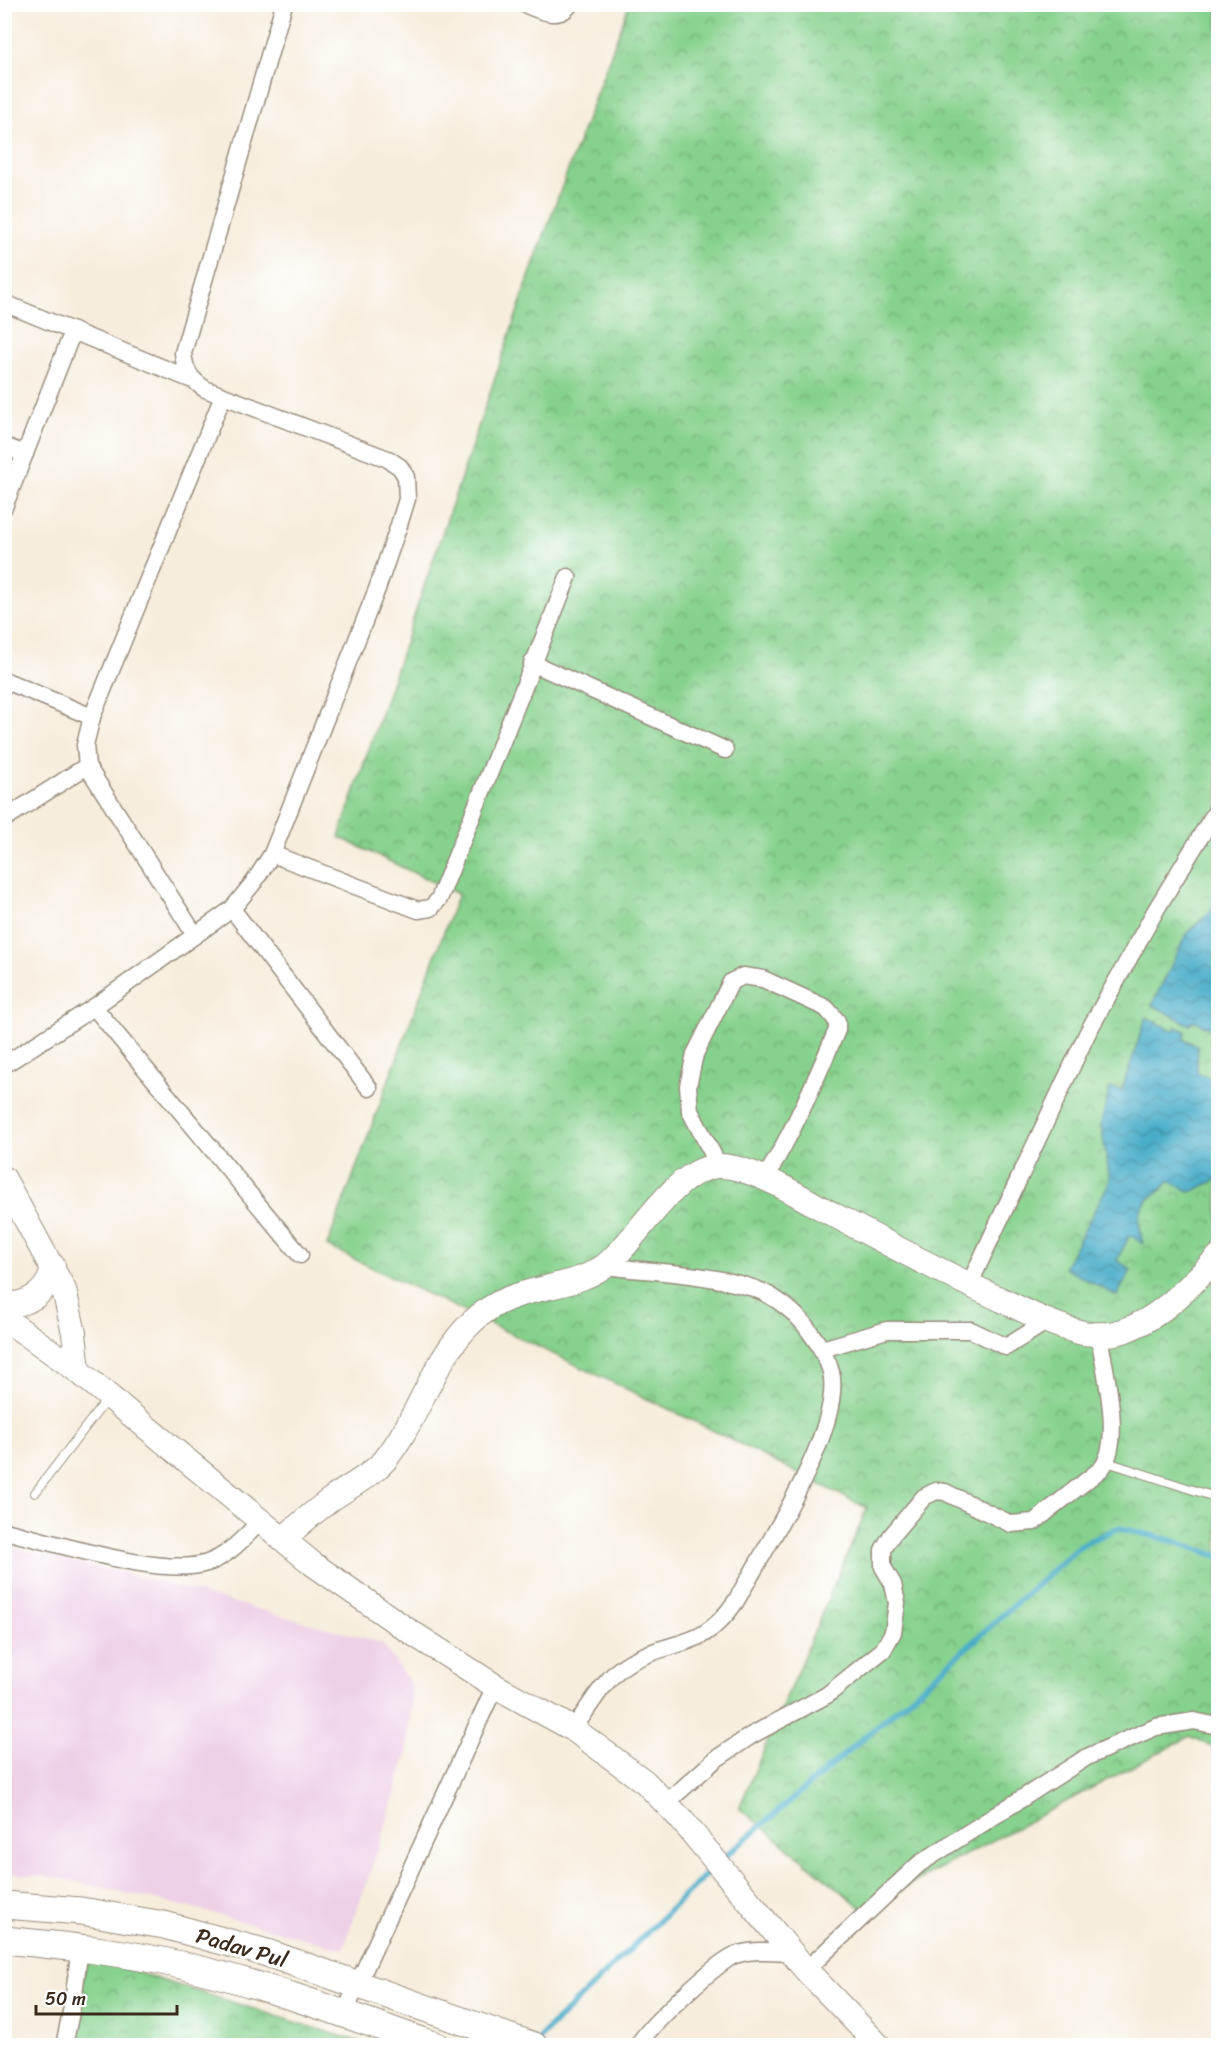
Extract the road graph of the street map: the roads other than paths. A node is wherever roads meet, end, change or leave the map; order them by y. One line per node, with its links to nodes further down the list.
1 (284, 4): 6 (street)
2 (524, 4): 3 (street)
3 (570, 4)
4 (4, 303): 5 (street)
5 (73, 331): 6 (street); 9 (street)
6 (190, 379): 7 (street)
7 (223, 396): 14 (street); 19 (street)
8 (4, 446): 9 (street)
9 (25, 454): 10 (street)
10 (4, 507)
11 (568, 577): 12 (street)
12 (532, 663): 15 (street); 19 (street)
13 (4, 680): 14 (street)
14 (92, 717): 16 (street)
15 (725, 750)
16 (87, 766): 18 (street); 21 (street)
17 (1218, 808): 32 (street)
18 (4, 819)
19 (272, 854): 20 (street)
20 (232, 909): 21 (street); 24 (street)
21 (195, 935): 22 (street)
22 (94, 1007): 23 (street); 28 (street)
23 (4, 1065)
24 (369, 1088)
25 (719, 1166): 26 (main road); 26 (street); 31 (main road)
26 (765, 1178): 32 (main road)
27 (4, 1179): 30 (main road)
28 (300, 1254)
29 (1218, 1257): 36 (main road)
30 (53, 1266): 33 (main road); 38 (main road)
31 (604, 1266): 37 (street); 45 (main road)
32 (969, 1285): 35 (main road)
33 (4, 1305)
34 (4, 1318): 38 (main road)
35 (1046, 1322): 36 (main road); 37 (street)
36 (1099, 1335): 40 (street)
37 (822, 1349): 48 (street)
38 (78, 1371): 39 (main road)
39 (109, 1396): 41 (lane); 43 (main road)
40 (1104, 1465): 42 (lane); 49 (street)
41 (35, 1493)
42 (1218, 1498)
43 (261, 1521): 44 (street); 45 (main road)
44 (4, 1531)
45 (284, 1538): 46 (main road)
46 (495, 1686): 48 (main road); 54 (street)
47 (1218, 1726): 53 (street)
48 (573, 1730): 49 (main road)
49 (673, 1811): 53 (main road)
50 (4, 1905): 54 (main road, Padav Pul)
51 (4, 1940): 52 (main road, Padav Pul)
52 (80, 1947): 55 (main road, Padav Pul); 56 (street)
53 (793, 1955): 59 (street); 60 (main road)
54 (357, 1983): 55 (street); 58 (main road, Padav Pul)
55 (344, 2014): 57 (main road, Padav Pul)
56 (64, 2046)
57 (436, 2046)
58 (534, 2046)
59 (638, 2046)
60 (879, 2046)

